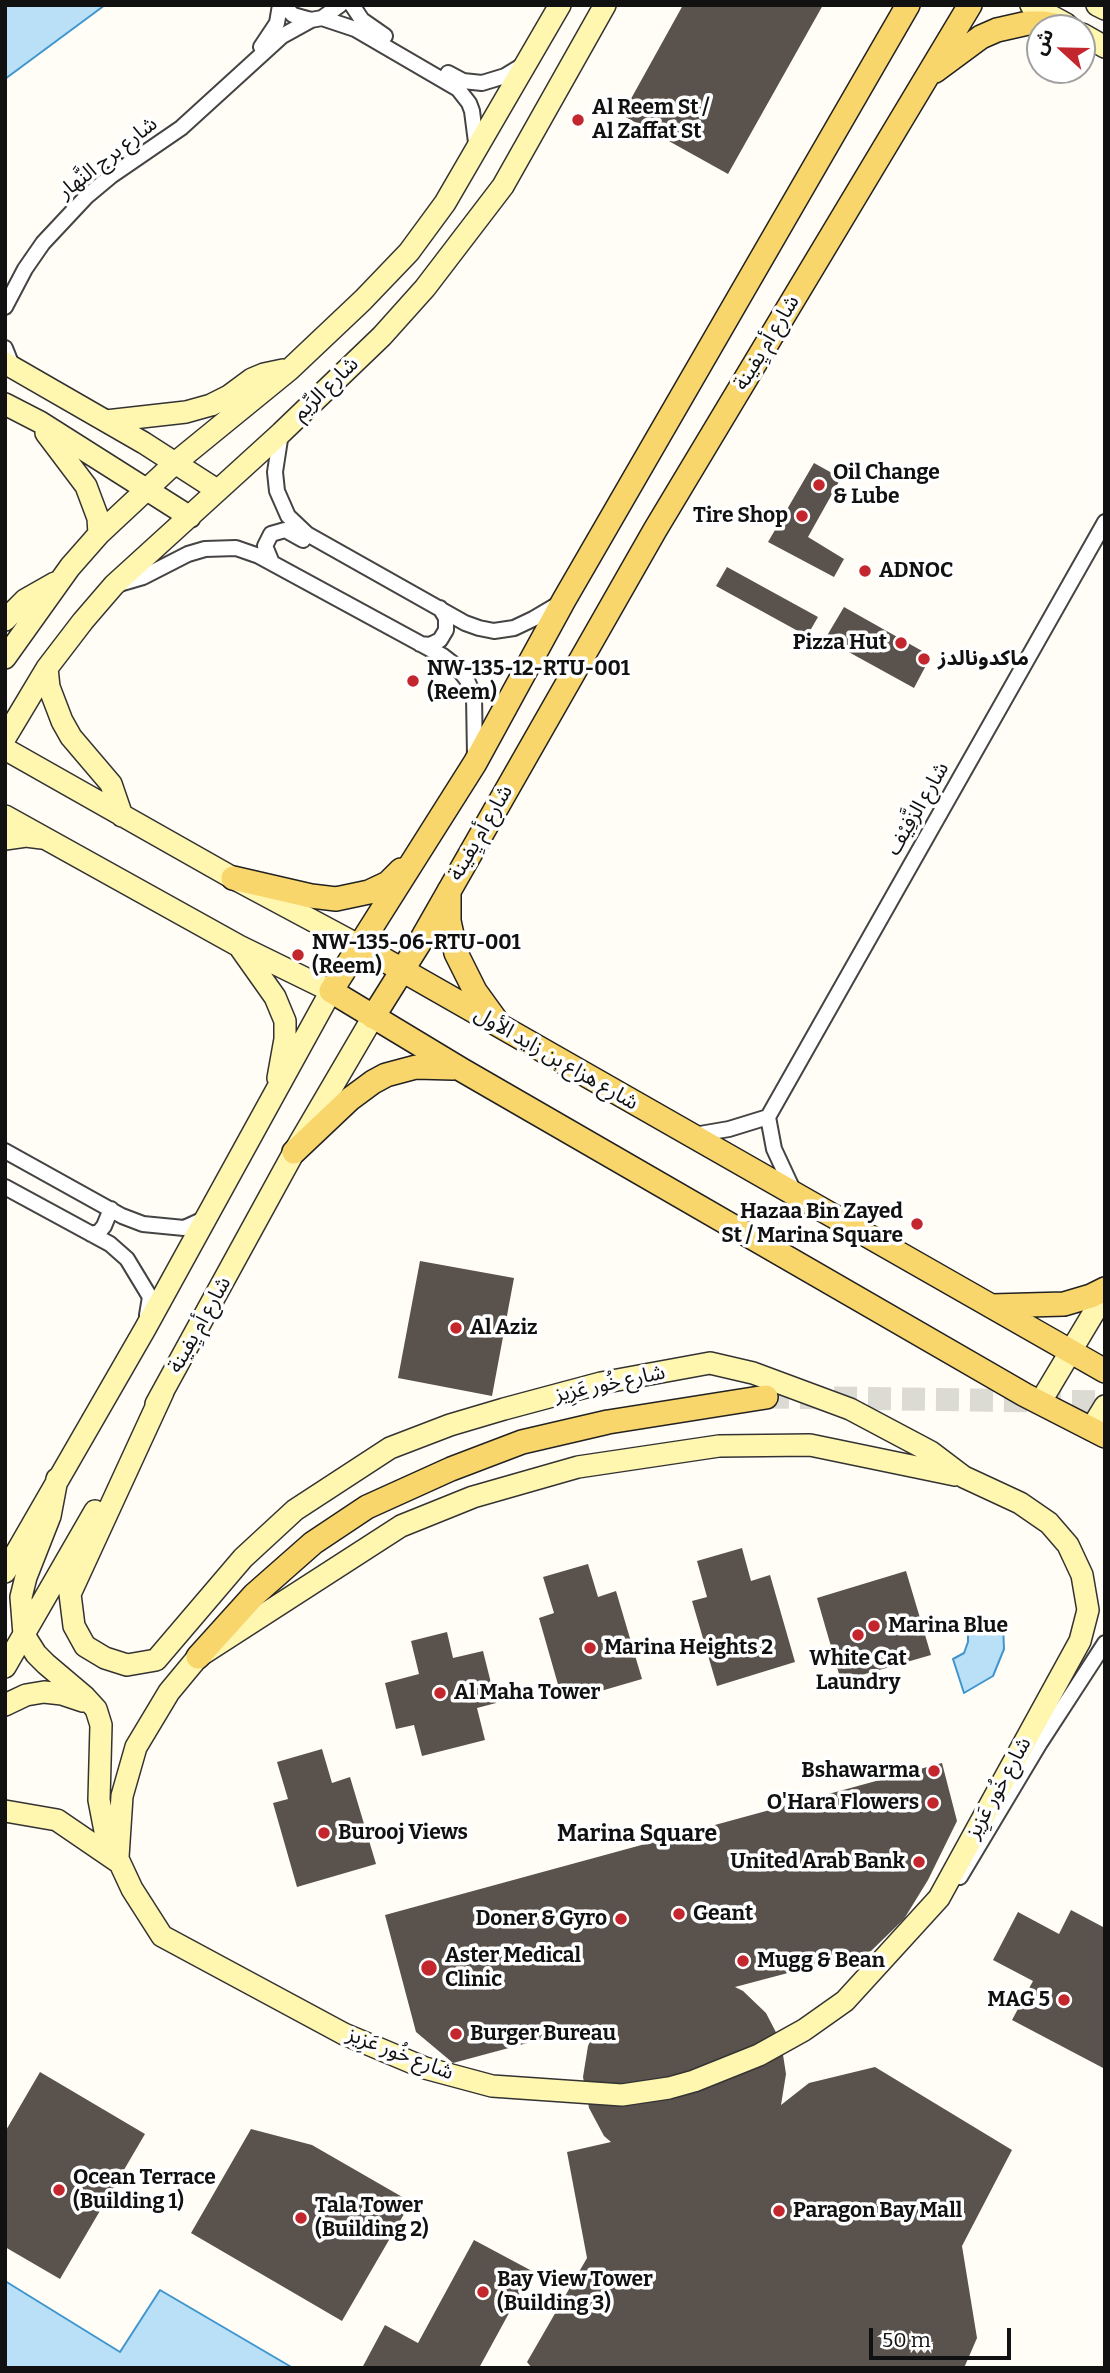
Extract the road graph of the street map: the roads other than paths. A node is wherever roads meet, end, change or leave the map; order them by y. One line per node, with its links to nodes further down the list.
1 (282, 5): 13 (street); 18 (street, شارع برج النَّهار)
2 (340, 5): 13 (street, شارع برج النَّهار)
3 (352, 5): 15 (street)
4 (560, 5): 17 (main road, شارع الرِّيم)
5 (605, 5): 27 (main road, شارع الرِّيم)
6 (889, 5): 16 (main road)
7 (908, 5): 16 (main road, شارع أم يِفينة)
8 (970, 5): 19 (main road, شارع أم يِفينة)
9 (1031, 5): 12 (main road)
10 (1097, 5): 11 (main road)
11 (1105, 9)
12 (1047, 14)
13 (317, 19): 15 (street); 18 (street, شارع برج النَّهار)
14 (1026, 23): 19 (main road)
15 (401, 50): 17 (street); 20 (street)
16 (879, 55): 38 (main road, شارع أم يِفينة)
17 (527, 63): 20 (main road, شارع الرِّيم)
18 (248, 66): 21 (street, شارع برج النَّهار)
19 (927, 77): 53 (main road, شارع أم يِفينة)
20 (477, 150): 23 (main road, شارع الرِّيم)
21 (7, 301)
22 (8, 360): 25 (main road)
23 (289, 370): 25 (main road); 28 (main road, شارع الرِّيم)
24 (5, 404): 26 (main road)
25 (106, 421): 28 (main road)
26 (40, 422): 29 (main road); 33 (main road)
27 (281, 433): 30 (main road, شارع الرِّيم); 34 (street)
28 (175, 463): 29 (main road, شارع الرِّيم); 30 (main road)
29 (148, 490): 31 (main road); 33 (main road, شارع الرِّيم)
30 (217, 490): 31 (main road, شارع الرِّيم)
31 (190, 516): 37 (main road, شارع الرِّيم)
32 (1105, 522): 62 (street, شارع الزَّفِيْف)
33 (99, 534): 36 (main road, شارع الرِّيم)
34 (352, 560): 35 (street); 39 (street)
35 (272, 563): 37 (street); 41 (street)
36 (61, 580): 40 (main road); 42 (main road, شارع الرِّيم)
37 (114, 585): 43 (main road, شارع الرِّيم)
38 (564, 600): 39 (street); 46 (main road, شارع أم يِفينة)
39 (440, 608): 41 (street)
40 (5, 620)
41 (418, 644): 46 (street)
42 (5, 658)
43 (47, 668): 44 (main road, شارع الرِّيم); 48 (main road)
44 (5, 738)
45 (5, 750): 48 (main road, شارع هزاع بن زايد الأول)
46 (475, 763): 51 (main road, شارع أم يِفينة)
47 (5, 816): 50 (main road)
48 (122, 816): 52 (main road, شارع هزاع بن زايد الأول)
49 (5, 838): 50 (main road)
50 (47, 839): 54 (main road)
51 (419, 853): 52 (main road); 55 (main road, شارع أم يِفينة)
52 (233, 878): 55 (main road, شارع هزاع بن زايد الأول)
53 (449, 888): 56 (main road, شارع أم يِفينة); 59 (main road)
54 (239, 946): 57 (main road); 61 (main road)
55 (360, 946): 56 (main road, شارع هزاع بن زايد الأول); 57 (main road, شارع أم يِفينة)
56 (403, 971): 58 (main road, شارع أم يِفينة); 59 (main road, شارع هزاع بن زايد الأول)
57 (331, 991): 58 (main road); 61 (main road, شارع أم يِفينة)
58 (373, 1017): 60 (main road); 65 (main road, شارع أم يِفينة)
59 (502, 1028): 63 (main road, شارع هزاع بن زايد الأول)
60 (462, 1070): 65 (main road); 79 (main road)
61 (274, 1098): 69 (main road, شارع أم يِفينة)
62 (768, 1117): 63 (street); 67 (street)
63 (690, 1136): 67 (main road, شارع هزاع بن زايد الأول)
64 (5, 1151): 68 (street)
65 (294, 1152): 77 (main road, شارع أم يِفينة)
66 (5, 1187): 70 (street)
67 (795, 1193): 73 (main road, شارع هزاع بن زايد الأول)
68 (111, 1209): 69 (street); 70 (street)
69 (206, 1218): 74 (main road, شارع أم يِفينة)
70 (90, 1234): 74 (street)
71 (1105, 1289): 73 (main road)
72 (1105, 1294): 75 (main road)
73 (992, 1306): 75 (main road, شارع هزاع بن زايد الأول)
74 (145, 1329): 83 (main road, شارع أم يِفينة)
75 (1070, 1352): 76 (main road, شارع هزاع بن زايد الأول); 79 (main road)
76 (1105, 1371)
77 (163, 1392): 82 (main road, شارع خُور عَزِيز); 85 (main road, شارع أم يِفينة)
78 (766, 1398): 87 (main road)
79 (1041, 1401): 81 (main road)
80 (1105, 1406): 81 (main road)
81 (1098, 1432)
82 (964, 1477): 87 (main road); 93 (main road, شارع خُور عَزِيز)
83 (57, 1479): 84 (main road, شارع أم يِفينة); 85 (main road)
84 (5, 1572)
85 (24, 1635): 88 (main road, شارع أم يِفينة); 90 (main road)
86 (1105, 1643): 93 (street, شارع خُور عَزِيز)
87 (198, 1657): 92 (main road)
88 (5, 1667)
89 (5, 1704): 90 (main road)
90 (96, 1709): 92 (main road, شارع خُور عَزِيز)
91 (5, 1811): 92 (main road)
92 (117, 1861): 93 (main road, شارع خُور عَزِيز)
93 (939, 1898)

